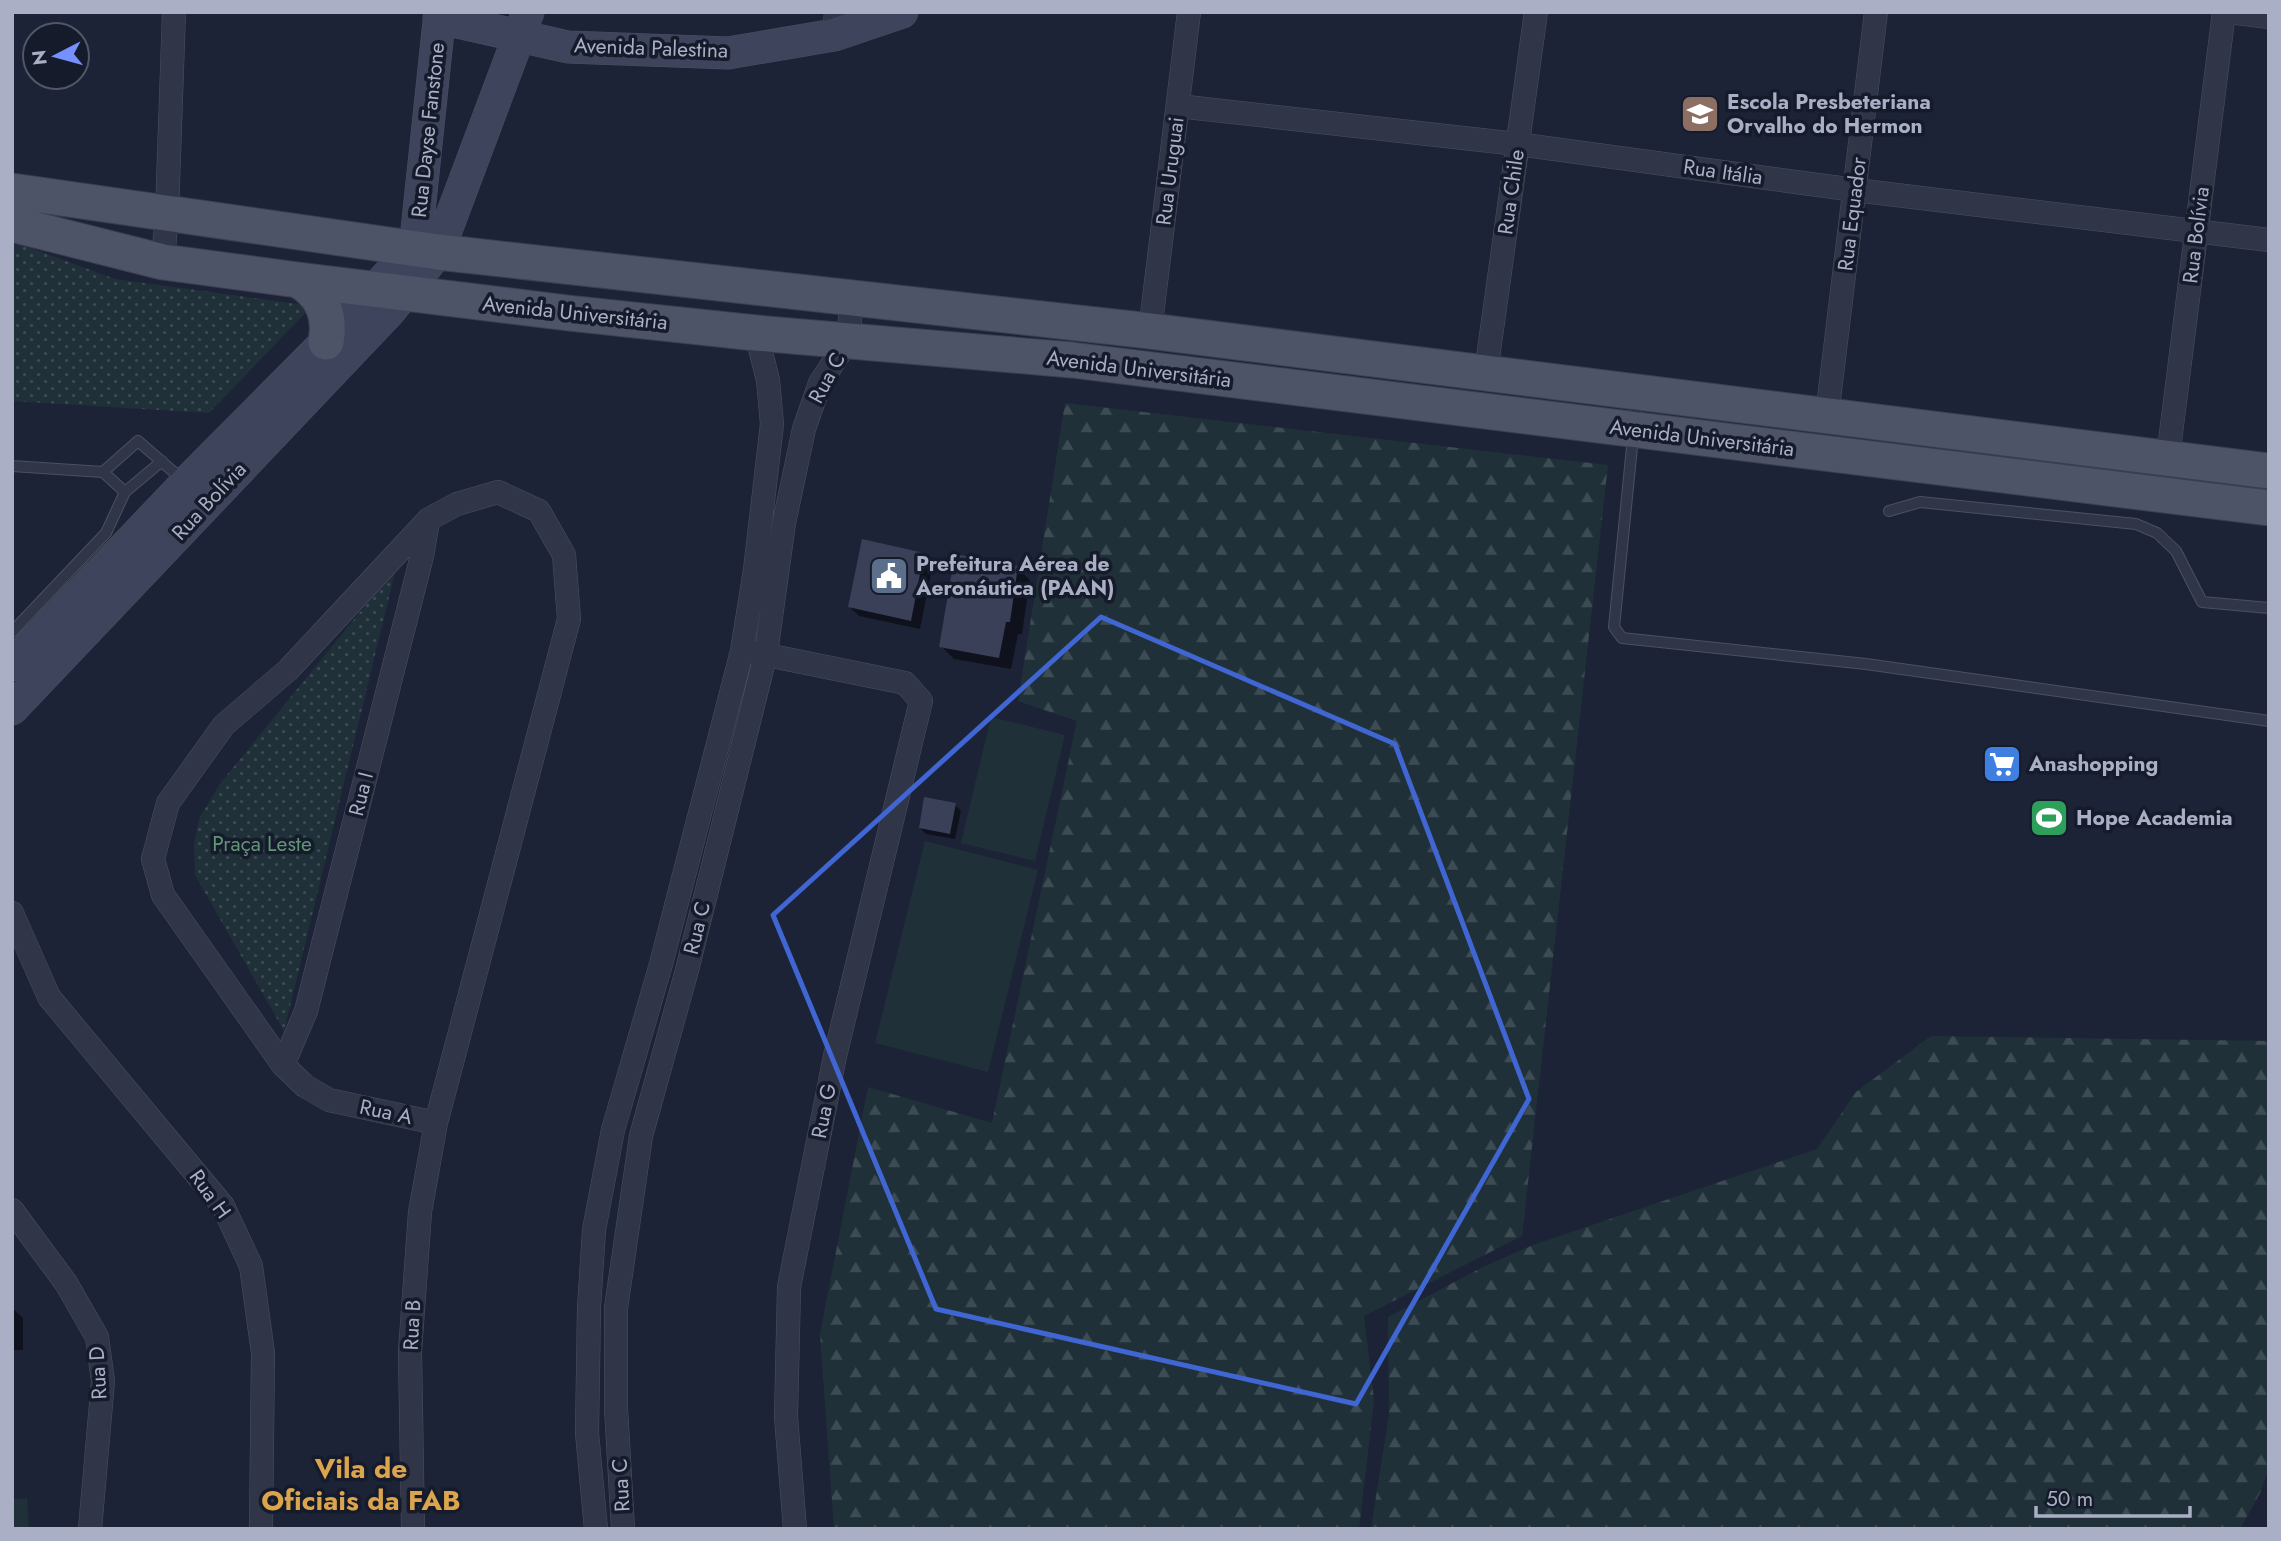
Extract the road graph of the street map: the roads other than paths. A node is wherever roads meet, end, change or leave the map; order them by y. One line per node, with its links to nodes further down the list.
1 (174, 12): 15 (street)
2 (902, 12): 9 (main road, Avenida Palestina)
3 (1189, 12): 11 (street, Rua Uruguai)
4 (1536, 12): 12 (street, Rua Chile)
5 (1876, 12): 13 (street, Rua Equador)
6 (2227, 12): 8 (street); 18 (street, Rua Bolívia)
7 (440, 15): 10 (main road, Avenida Palestina); 20 (main road, Rua Dayse Fanstone)
8 (2269, 17)
9 (835, 23): 10 (main road, Avenida Palestina)
10 (524, 24): 20 (main road)
11 (1178, 106): 12 (street, Rua Itália); 29 (street, Rua Uruguai)
12 (1517, 144): 13 (street, Rua Itália); 34 (street, Rua Chile)
13 (1854, 190): 18 (street, Rua Itália); 36 (street, Rua Equador)
14 (12, 191): 15 (main road, Avenida Universitária)
15 (167, 212): 17 (main road, Avenida Universitária); 21 (street)
16 (12, 224): 21 (main road, Avenida Universitária)
17 (253, 226): 20 (main road, Avenida Universitária); 23 (main road)
18 (2196, 232): 19 (street, Rua Itália); 40 (street, Rua Bolívia)
19 (2269, 240)
20 (425, 250): 22 (main road, Avenida Universitária); 25 (main road)
21 (163, 262): 23 (main road, Avenida Universitária)
22 (575, 266): 26 (main road, Avenida Universitária); 28 (main road)
23 (205, 268): 24 (main road, Avenida Universitária)
24 (298, 280): 25 (main road, Avenida Universitária); 32 (main road)
25 (391, 291): 28 (main road, Avenida Universitária); 32 (main road, Rua Bolívia); 58 (main road, Rua Bolívia)
26 (852, 298): 27 (main road, Avenida Universitária); 31 (street)
27 (923, 305): 29 (main road, Avenida Universitária); 33 (main road)
28 (568, 313): 30 (main road, Avenida Universitária)
29 (1150, 331): 34 (main road, Avenida Universitária)
30 (756, 333): 31 (main road, Avenida Universitária); 37 (street, Rua C)
31 (848, 340): 33 (main road, Avenida Universitária); 38 (street, Rua C)
32 (326, 342): 45 (main road, Rua Bolívia)
33 (919, 345): 39 (main road, Avenida Universitária)
34 (1486, 372): 35 (main road, Avenida Universitária)
35 (1638, 390): 36 (main road, Avenida Universitária); 39 (lane)
36 (1826, 415): 40 (main road, Avenida Universitária)
37 (772, 424): 38 (street); 50 (street, Rua C)
38 (804, 429): 51 (street, Rua C)
39 (1632, 430): 47 (main road, Avenida Universitária); 59 (lane)
40 (2168, 457): 43 (main road, Avenida Universitária)
41 (162, 461): 44 (lane); 45 (lane); 46 (lane)
42 (12, 466): 44 (lane)
43 (2269, 471)
44 (103, 472): 46 (lane)
45 (187, 483): 57 (main road, Rua Bolívia)
46 (124, 492): 54 (lane)
47 (2269, 508)
48 (1889, 511): 53 (lane)
49 (429, 519): 63 (street, Rua I); 63 (street, Rua A); 64 (street, Rua A)
50 (761, 519): 51 (street); 52 (street, Rua C)
51 (783, 523): 52 (street, Rua C)
52 (766, 572): 55 (street, Rua C); 56 (street, Rua C)
53 (2269, 608)
54 (12, 632)
55 (742, 651): 56 (street); 61 (street, Rua C)
56 (766, 653): 62 (street, Rua C); 73 (street, Rua G)
57 (12, 665)
58 (12, 709)
59 (2269, 721)
60 (12, 913): 69 (street, Rua H)
61 (661, 964): 62 (street); 66 (street, Rua C)
62 (687, 970): 67 (street, Rua C)
63 (283, 1065): 64 (street, Rua A)
64 (436, 1123): 70 (street, Rua B)
65 (12, 1210): 68 (street, Rua D)
66 (589, 1307): 67 (street); 71 (street, Rua C)
67 (616, 1308): 72 (street, Rua C)
68 (91, 1526)
69 (261, 1529)
70 (413, 1529)
71 (596, 1529)
72 (623, 1529)
73 (795, 1529)

